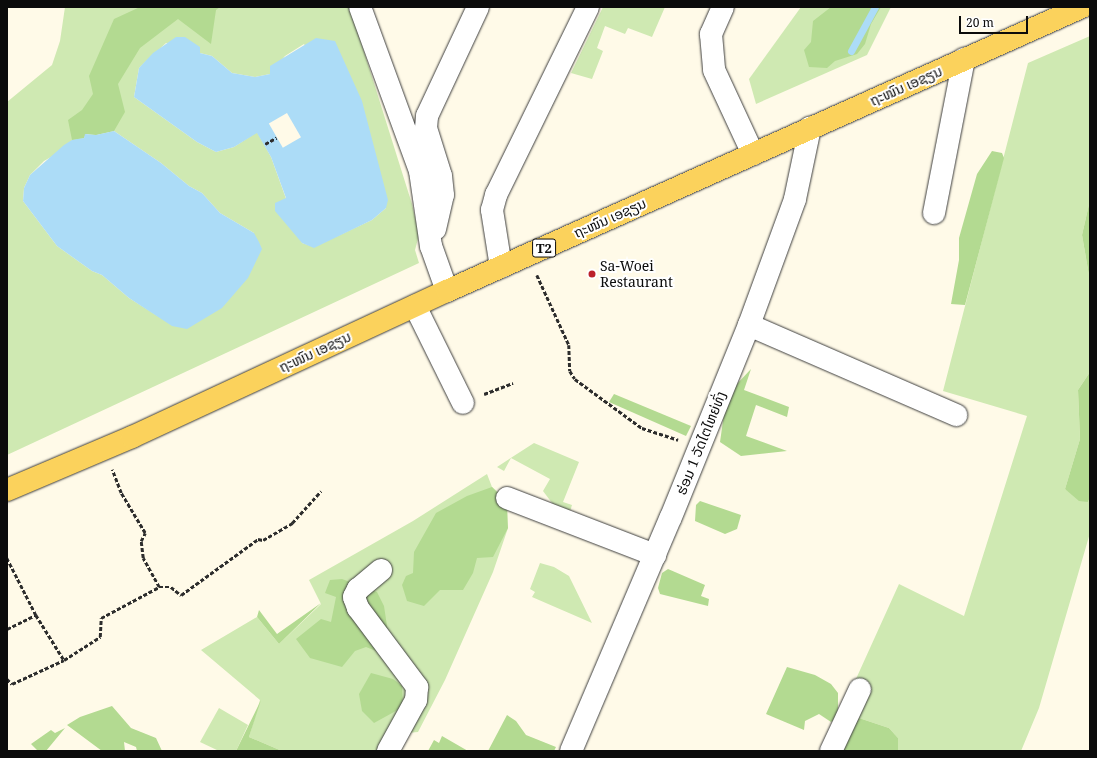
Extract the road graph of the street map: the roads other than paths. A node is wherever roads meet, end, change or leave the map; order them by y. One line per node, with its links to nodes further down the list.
1 (360, 7): 10 (street)
2 (478, 7): 10 (street)
3 (588, 7): 11 (street)
4 (723, 7): 8 (street)
5 (1082, 7): 6 (main road, ຖະໜົນ ເອຊຽນ / T2)
6 (964, 59): 7 (main road, ຖະໜົນ ເອຊຽນ / T2); 9 (street)
7 (810, 128): 8 (main road, ຖະໜົນ ເອຊຽນ / T2); 14 (street, ຮ່ອມ 1 ວັດໄຕໄຫຍ່ທົ່ງ)
8 (753, 154): 11 (main road, ຖະໜົນ ເອຊຽນ / T2)
9 (934, 214)
10 (431, 246): 12 (street)
11 (501, 267): 12 (main road, ຖະໜົນ ເອຊຽນ / T2)
12 (447, 291): 13 (main road, ຖະໜົນ ເອຊຽນ / T2)
13 (414, 306): 15 (street); 17 (main road, ຖະໜົນ ເອຊຽນ / T2)
14 (749, 325): 16 (street); 19 (street, ຮ່ອມ 1 ວັດໄຕໄຫຍ່ທົ່ງ)
15 (462, 403)
16 (956, 415)
17 (7, 490)
18 (507, 498): 19 (street)
19 (655, 555): 23 (street, ຮ່ອມ 1 ວັດໄຕໄຫຍ່ທົ່ງ)
20 (381, 570): 22 (street)
21 (860, 689): 24 (street)
22 (388, 751)
23 (571, 751)
24 (831, 751)

